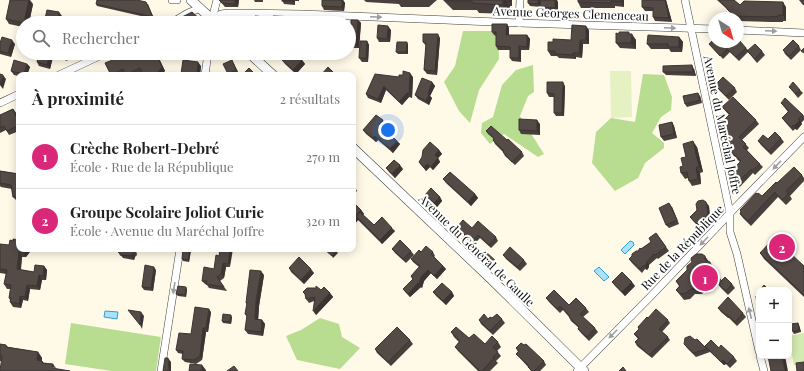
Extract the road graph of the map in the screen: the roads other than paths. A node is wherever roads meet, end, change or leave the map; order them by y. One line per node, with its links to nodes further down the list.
1 (172, 0): 2 (street)
2 (177, 0)
3 (191, 0): 7 (street)
4 (217, 0): 10 (street)
5 (520, 0): 14 (street)
6 (685, 0): 15 (street, Avenue du Maréchal Joffre)
7 (200, 8): 8 (street); 9 (street)
8 (183, 16)
9 (208, 16)
10 (215, 16)
11 (219, 16): 12 (street, Avenue Georges Clemenceau, one-way to 12)
12 (350, 16)
13 (356, 16): 14 (street, Avenue Georges Clemenceau, one-way to 14)
14 (519, 23): 15 (street, Avenue Georges Clemenceau, one-way to 15)
15 (691, 28): 16 (street, Avenue Georges Clemenceau); 29 (street, Avenue du Maréchal Joffre)
16 (708, 29)
17 (744, 30): 18 (street, one-way to 18)
18 (804, 33)
19 (91, 60): 22 (street)
20 (207, 60): 23 (street)
21 (257, 60): 24 (street)
22 (65, 72)
23 (205, 72)
24 (270, 72)
25 (16, 95): 26 (street)
26 (0, 103)
27 (804, 137): 29 (street, Rue de la République, one-way to 29)
28 (356, 151): 35 (street, Avenue du Général de Gaulle)
29 (730, 213): 30 (street, Rue de la République); 31 (street, Avenue du Maréchal Joffre)
30 (714, 230): 31 (street); 35 (street, Rue de la République, one-way to 35)
31 (730, 232): 33 (street, Avenue du Maréchal Joffre, one-way to 31)
32 (180, 252): 36 (street, one-way to 36)
33 (756, 338)
34 (761, 359): 37 (street)
35 (580, 370)
36 (161, 371)
37 (764, 371)

